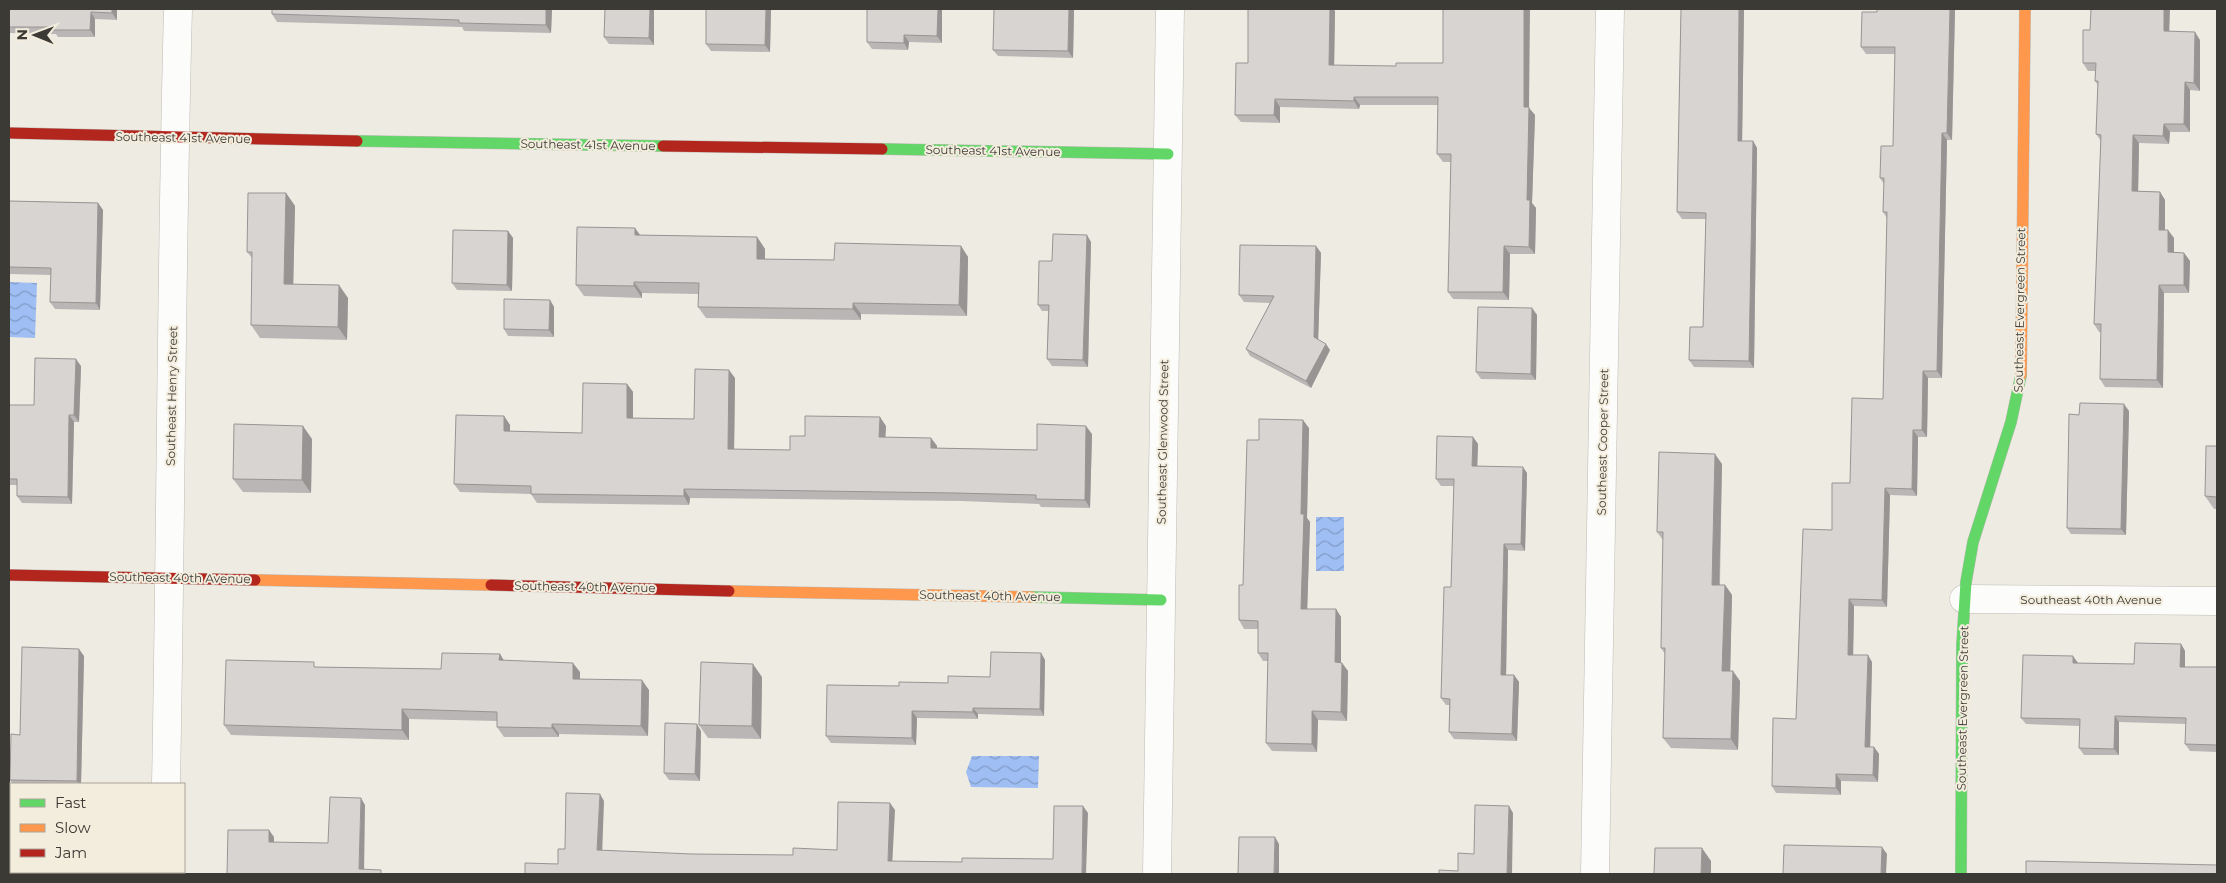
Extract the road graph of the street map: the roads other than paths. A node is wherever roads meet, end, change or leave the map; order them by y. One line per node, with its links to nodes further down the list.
1 (178, 9): 6 (street, Southeast Henry Street)
2 (1170, 9): 7 (street, Southeast Glenwood Street)
3 (1610, 9): 15 (street, Southeast Cooper Street)
4 (2025, 9): 10 (street, Southeast Evergreen Street)
5 (9, 133): 6 (street, Southeast 41st Avenue)
6 (174, 138): 7 (street, Southeast 41st Avenue); 9 (street, Southeast Henry Street)
7 (1168, 154): 11 (street, Southeast Glenwood Street)
8 (9, 575): 9 (street, Southeast 40th Avenue)
9 (170, 578): 11 (street, Southeast 40th Avenue); 13 (street, Southeast Henry Street)
10 (1964, 599): 12 (street, Southeast 40th Avenue); 16 (street, Southeast Evergreen Street)
11 (1161, 600): 14 (street, Southeast Glenwood Street)
12 (2217, 601)
13 (166, 783)
14 (1157, 874)
15 (1595, 874)
16 (1961, 874)

